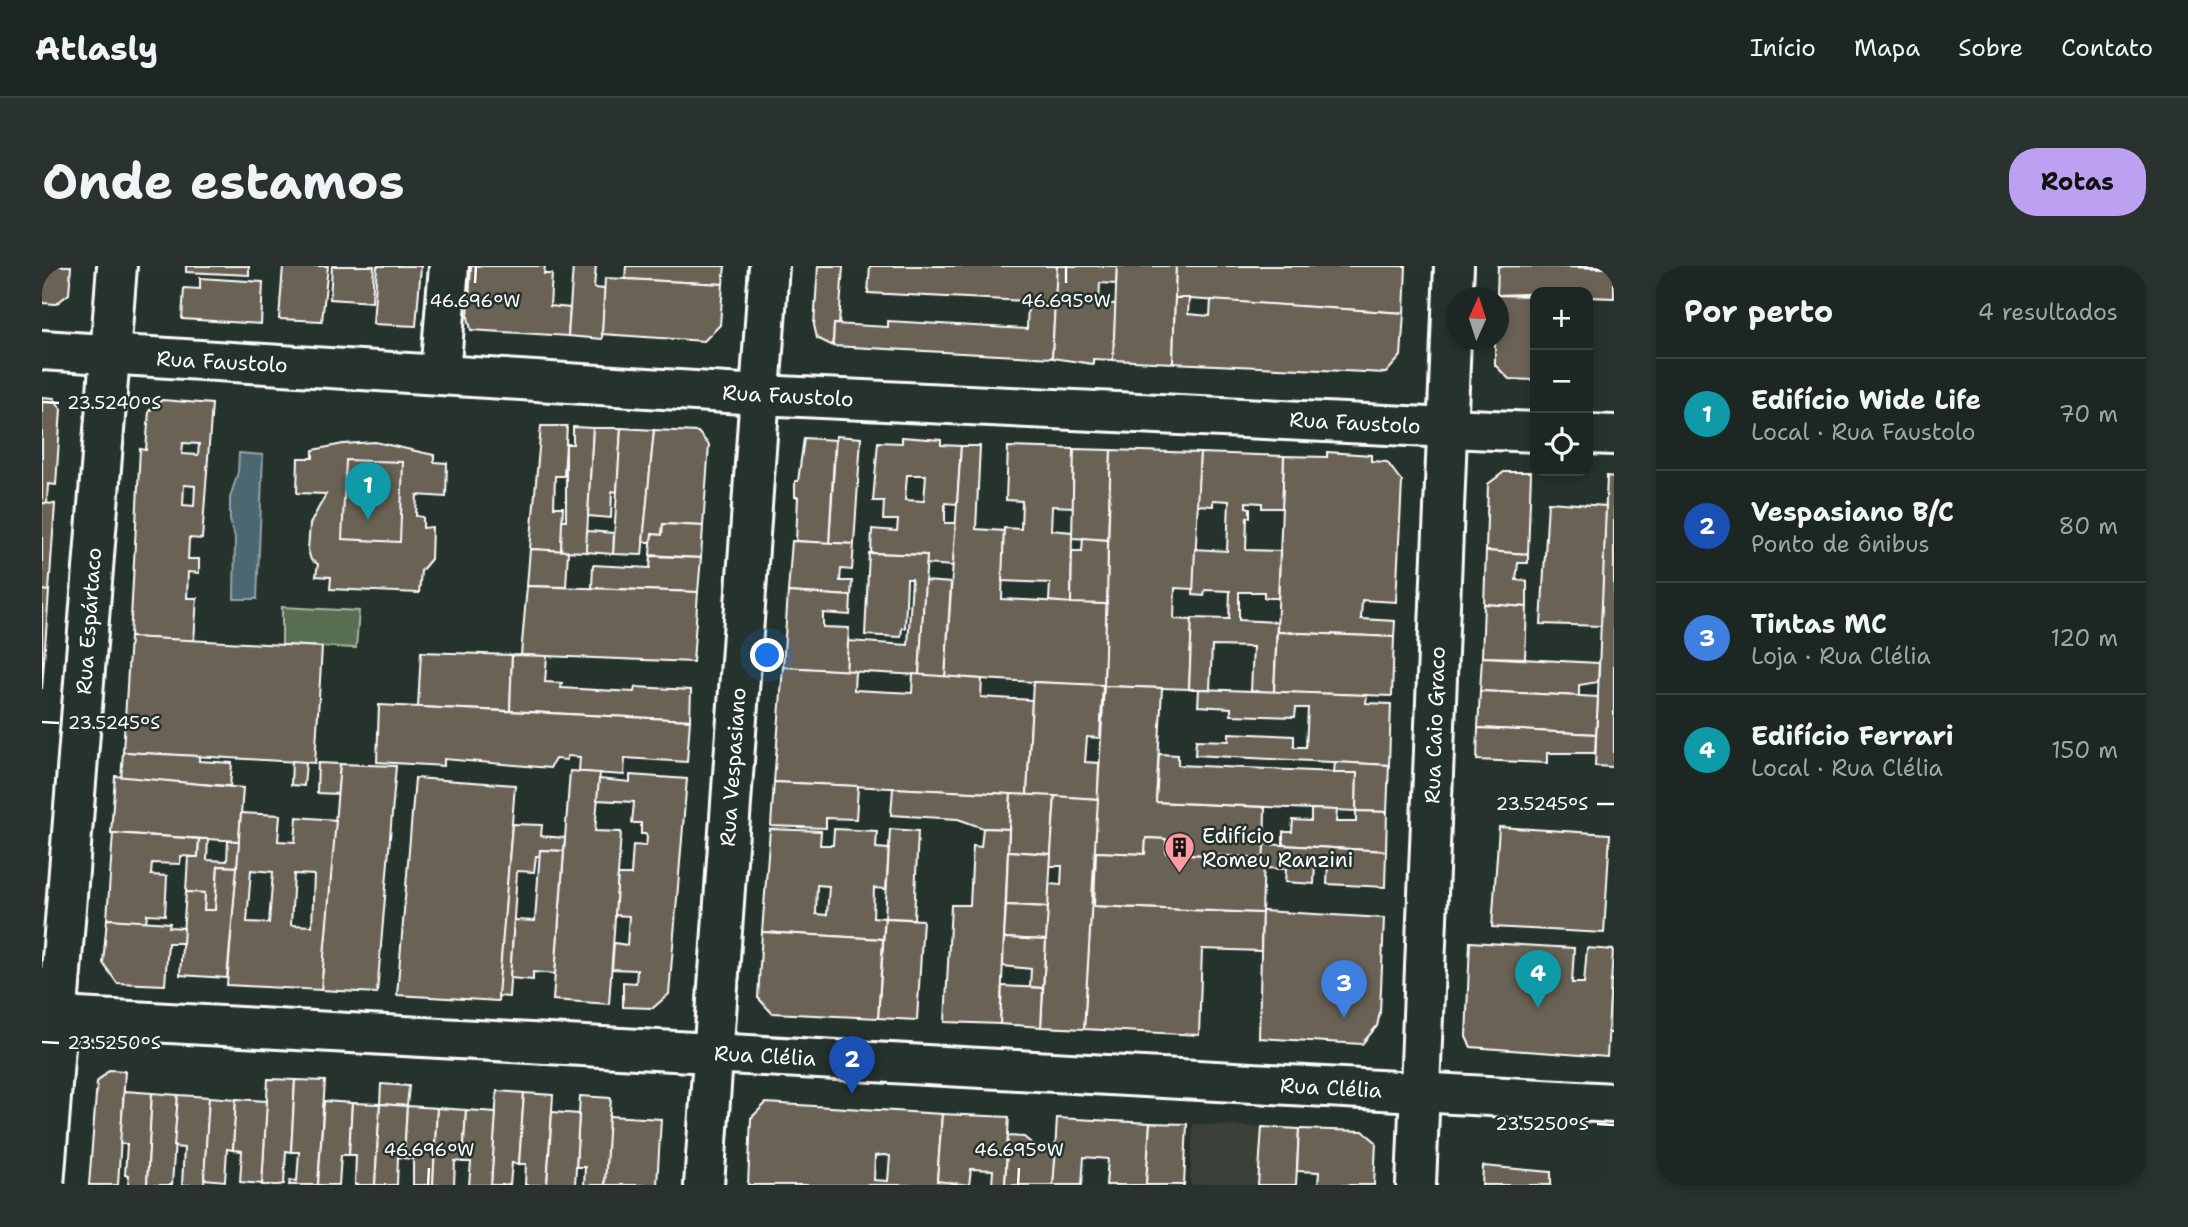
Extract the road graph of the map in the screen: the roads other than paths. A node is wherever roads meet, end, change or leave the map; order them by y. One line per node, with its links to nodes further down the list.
1 (117, 266): 6 (street, Rua Espártaco)
2 (449, 266): 7 (street)
3 (769, 266): 8 (street, Rua Vespasiano)
4 (1454, 266): 9 (street, Rua Caio Graco)
5 (42, 350): 6 (street, Rua Faustolo)
6 (110, 355): 7 (street, Rua Faustolo); 13 (street, Rua Espártaco)
7 (440, 374): 8 (street, Rua Faustolo)
8 (759, 395): 9 (street, Rua Faustolo); 14 (street, Rua Vespasiano)
9 (1446, 428): 10 (street, Rua Faustolo); 15 (street, Rua Caio Graco)
10 (1530, 432)
11 (1593, 434): 12 (street)
12 (1614, 435)
13 (50, 1017): 14 (street, Rua Clélia); 17 (street, Rua Espártaco)
14 (711, 1053): 15 (street, Rua Clélia); 18 (street, Rua Vespasiano)
15 (1421, 1093): 16 (street, Rua Clélia); 19 (street, Rua Caio Graco)
16 (1614, 1104)
17 (44, 1185)
18 (704, 1185)
19 (1416, 1185)

